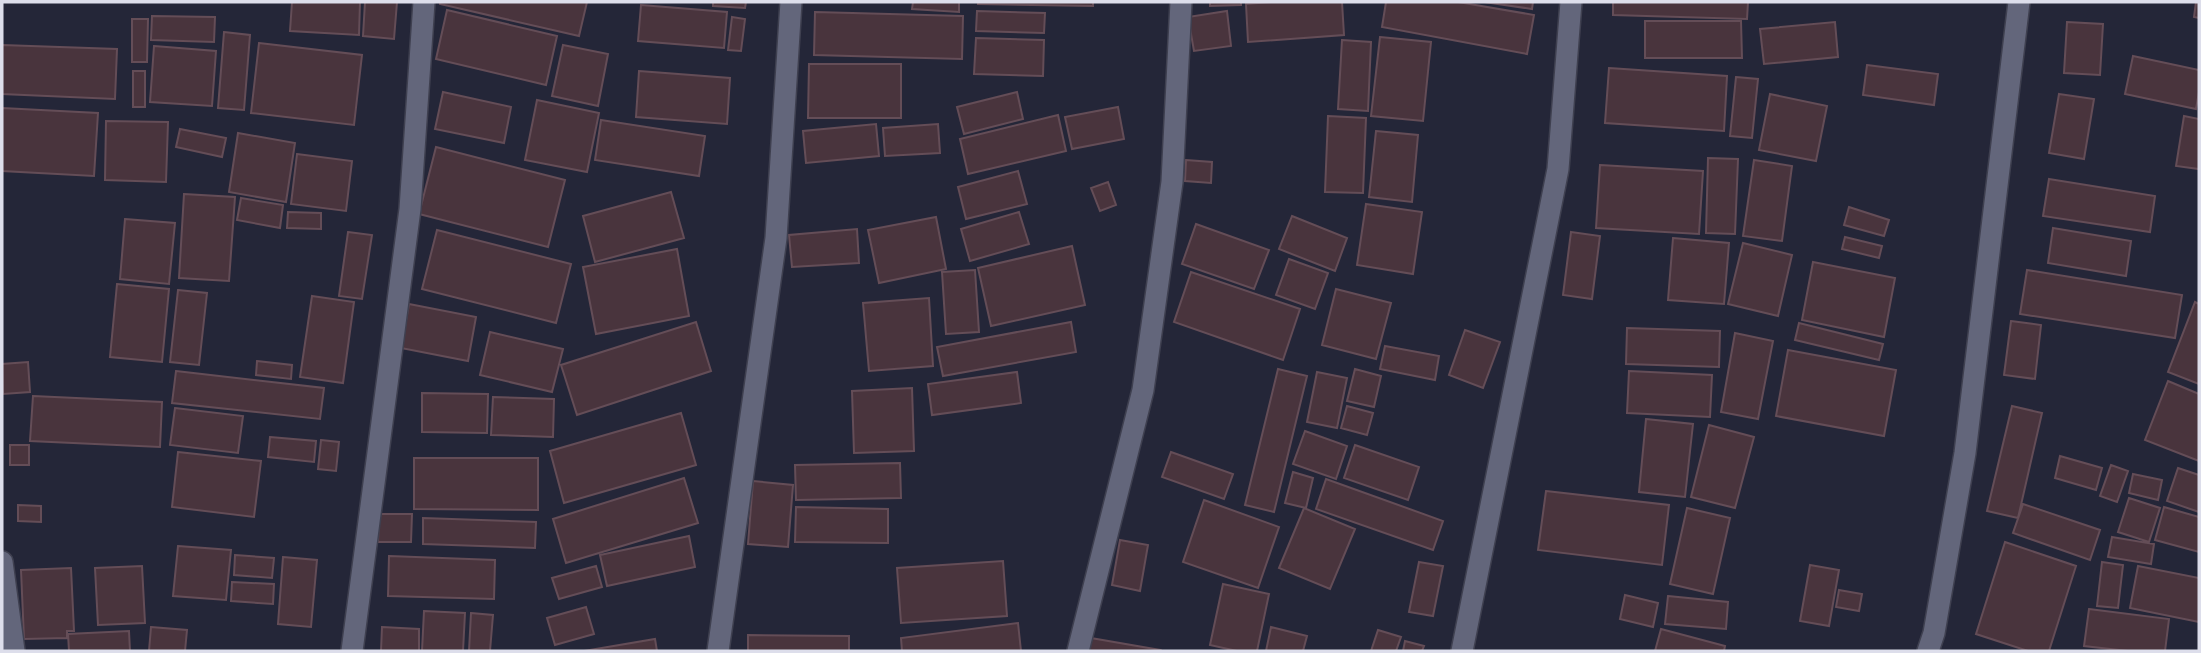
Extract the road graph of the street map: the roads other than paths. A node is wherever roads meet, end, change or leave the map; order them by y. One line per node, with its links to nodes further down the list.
1 (424, 2): 8 (street)
2 (791, 2): 9 (street)
3 (1181, 2): 10 (street)
4 (1571, 2): 11 (street)
5 (2019, 2): 12 (street)
6 (2, 562): 7 (street)
7 (14, 651)
8 (352, 651)
9 (718, 651)
10 (1079, 651)
11 (1462, 651)
12 (1928, 651)

